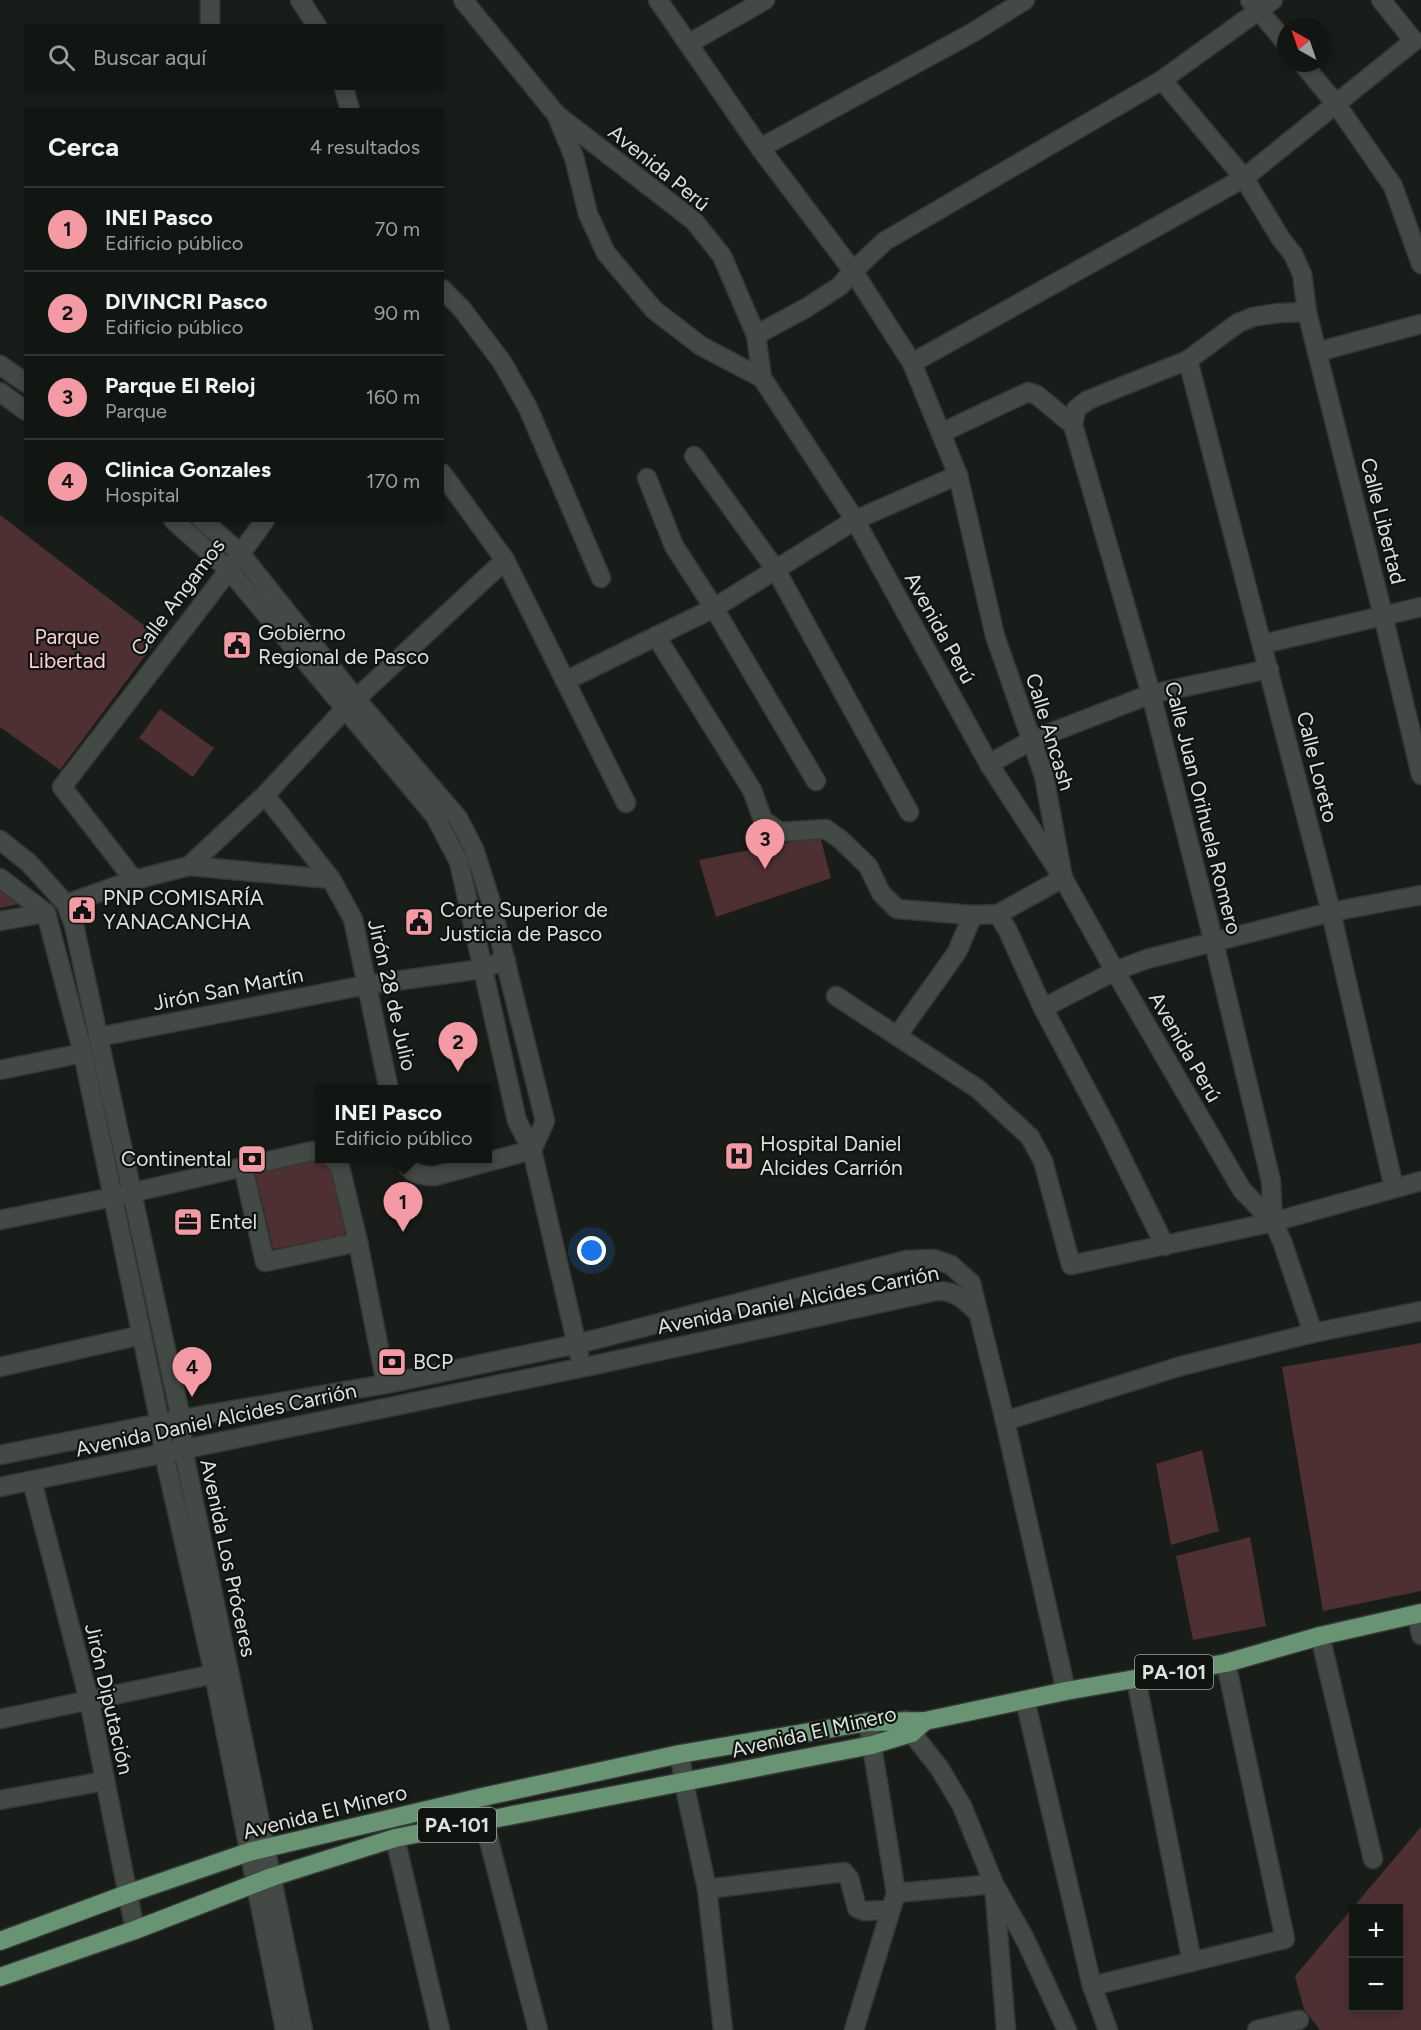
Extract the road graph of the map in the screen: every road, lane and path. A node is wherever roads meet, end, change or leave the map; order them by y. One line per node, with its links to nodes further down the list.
1 (210, 0): 9 (street)
2 (300, 0): 10 (street)
3 (463, 0): 19 (street, Avenida Perú)
4 (658, 0): 12 (street, Calle Ancash)
5 (765, 0): 12 (street)
6 (1025, 0): 20 (street)
7 (1381, 0): 13 (street)
8 (1261, 3): 11 (street); 15 (street)
9 (210, 24)
10 (316, 24)
11 (1277, 29)
12 (688, 44): 20 (street, Calle Ancash)
13 (1418, 44): 17 (street)
14 (1309, 72): 17 (street)
15 (1162, 80): 21 (street, Calle Libertad); 23 (street)
16 (345, 90): 18 (street)
17 (1336, 104): 21 (street); 22 (street)
18 (349, 108)
19 (556, 114): 27 (street, Avenida Perú); 32 (street)
20 (760, 148): 23 (street, Calle Ancash)
21 (1244, 178): 25 (street, Calle Libertad); 30 (street)
22 (1421, 264)
23 (853, 271): 27 (street); 30 (street, Calle Ancash)
24 (444, 291): 50 (street)
25 (1307, 312): 28 (street, Calle Libertad); 29 (street)
26 (1421, 324): 28 (street)
27 (756, 335): 32 (street, Avenida Perú)
28 (1317, 352): 53 (street, Calle Libertad)
29 (1188, 360): 36 (street); 55 (street, Calle Loreto)
30 (912, 363): 37 (street, Calle Ancash)
31 (0, 365): 33 (street)
32 (762, 378): 42 (street, Avenida Perú)
33 (24, 382)
34 (0, 392): 35 (street)
35 (24, 410)
36 (1075, 417): 37 (street); 58 (street, Calle Juan Orihuela Romero)
37 (941, 433): 39 (street, Calle Ancash)
38 (694, 456): 49 (street)
39 (958, 475): 42 (street); 60 (street, Calle Ancash)
40 (444, 476): 47 (street)
41 (647, 478): 52 (street)
42 (855, 520): 49 (street); 61 (street, Avenida Perú)
43 (175, 522): 48 (street)
44 (204, 522): 46 (street)
45 (263, 522): 46 (street, Calle Angamos)
46 (240, 553): 48 (street, Calle Angamos); 59 (street)
47 (505, 560): 57 (street); 59 (street)
48 (229, 570): 59 (street); 73 (street, Calle Angamos)
49 (776, 570): 52 (street); 67 (street)
50 (601, 578)
51 (1421, 607): 53 (street)
52 (714, 608): 54 (street); 63 (street)
53 (1383, 615): 55 (street); 62 (street, Calle Libertad)
54 (656, 636): 57 (street); 79 (street)
55 (1263, 644): 56 (street, Calle Loreto)
56 (1269, 669): 58 (street); 76 (street, Calle Loreto)
57 (566, 681): 66 (street)
58 (1151, 694): 60 (street); 81 (street, Calle Juan Orihuela Romero)
59 (351, 705): 64 (street); 65 (street)
60 (1032, 740): 61 (street); 71 (street, Calle Ancash)
61 (989, 764): 71 (street, Avenida Perú)
62 (1421, 775)
63 (816, 781)
64 (418, 785): 82 (street); 83 (street)
65 (265, 795): 69 (street); 72 (street, Jirón 28 de Julio)
66 (626, 803)
67 (909, 812)
68 (0, 840): 75 (street, Avenida Los Próceres)
69 (189, 866): 72 (street); 73 (street)
70 (0, 878): 77 (street)
71 (1063, 878): 78 (street); 84 (street, Avenida Perú)
72 (332, 879): 85 (street, Jirón 28 de Julio)
73 (134, 880): 75 (street)
74 (1421, 895): 76 (street)
75 (66, 904): 89 (street, Avenida Los Próceres)
76 (1331, 912): 81 (street); 101 (street, Calle Loreto)
77 (46, 913): 80 (street); 90 (street, Avenida Los Próceres)
78 (998, 914): 79 (street); 87 (street)
79 (973, 915): 88 (street)
80 (0, 921)
81 (1215, 943): 84 (street); 105 (street, Calle Juan Orihuela Romero)
82 (506, 960): 83 (street, Jirón San Martín); 93 (street)
83 (482, 969): 85 (street, Jirón San Martín); 93 (street)
84 (1115, 971): 87 (street); 105 (street, Avenida Perú)
85 (366, 985): 89 (street, Jirón San Martín); 92 (street, Jirón 28 de Julio)
86 (836, 996): 88 (street)
87 (1043, 1008): 107 (street)
88 (897, 1036): 107 (street)
89 (98, 1037): 102 (street, Avenida Los Próceres)
90 (83, 1053): 91 (street); 103 (street, Avenida Los Próceres)
91 (0, 1070)
92 (389, 1085)
93 (532, 1150): 95 (street); 112 (street)
94 (315, 1151): 99 (street)
95 (492, 1161)
96 (336, 1163): 106 (street)
97 (406, 1163): 98 (street)
98 (484, 1163)
99 (243, 1167): 102 (street); 106 (street)
100 (1421, 1181): 101 (street)
101 (1394, 1188): 105 (street)
102 (132, 1193): 103 (street); 119 (street, Avenida Los Próceres)
103 (113, 1197): 104 (street); 111 (street, Avenida Los Próceres)
104 (0, 1220)
105 (1273, 1222): 107 (street); 110 (street, Avenida Perú)
106 (358, 1242): 116 (street)
107 (1165, 1246)
108 (1421, 1311): 110 (street)
109 (977, 1312): 112 (street, Avenida Daniel Alcides Carrión); 115 (street, Avenida Daniel Alcides Carrión); 120 (street)
110 (1313, 1333): 120 (street)
111 (142, 1335): 114 (street); 121 (street, Avenida Los Próceres)
112 (577, 1344): 113 (street, Avenida Daniel Alcides Carrión); 115 (street)
113 (490, 1362): 116 (street, Avenida Daniel Alcides Carrión); 117 (street)
114 (0, 1367)
115 (581, 1367): 117 (street, Avenida Daniel Alcides Carrión)
116 (386, 1384): 118 (street, Avenida Daniel Alcides Carrión)
117 (494, 1385): 122 (street, Avenida Daniel Alcides Carrión)
118 (301, 1398): 119 (street, Avenida Daniel Alcides Carrión); 122 (street)
119 (181, 1419): 121 (street, Avenida Daniel Alcides Carrión); 123 (street, Avenida Los Próceres)
120 (1005, 1421): 134 (street)
121 (160, 1423): 124 (street, Avenida Los Próceres); 125 (street, Avenida Daniel Alcides Carrión)
122 (305, 1424): 123 (street, Avenida Daniel Alcides Carrión)
123 (183, 1449): 124 (street, Avenida Daniel Alcides Carrión); 150 (street, Avenida Los Próceres)
124 (164, 1454): 126 (street, Avenida Daniel Alcides Carrión); 132 (street, Avenida Los Próceres)
125 (0, 1455)
126 (32, 1481): 127 (street, Avenida Daniel Alcides Carrión); 135 (street, Jirón Diputación)
127 (0, 1487)
128 (1419, 1614): 129 (street); 130 (main road, PA-101)
129 (1421, 1635)
130 (1320, 1636): 131 (main road, PA-101); 151 (street)
131 (1226, 1663): 133 (main road, PA-101); 159 (street)
132 (214, 1674): 135 (street); 150 (street, Avenida Los Próceres)
133 (1136, 1679): 134 (main road, PA-101); 159 (street)
134 (1066, 1691): 136 (main road, PA-101)
135 (89, 1700): 137 (street); 142 (street, Jirón Diputación)
136 (1025, 1700): 139 (main road, PA-101); 161 (street)
137 (0, 1719)
138 (868, 1722): 139 (main road, Avenida El Minero / PA-101); 140 (street); 141 (main road, Avenida El Minero / PA-101)
139 (914, 1725): 140 (main road, Avenida El Minero / PA-101); 153 (street)
140 (872, 1745): 143 (main road, Avenida El Minero / PA-101); 156 (street)
141 (680, 1754): 143 (street); 144 (main road, Avenida El Minero / PA-101)
142 (105, 1781): 145 (street); 155 (street, Jirón Diputación)
143 (684, 1783): 146 (main road, Avenida El Minero / PA-101); 154 (street)
144 (478, 1798): 146 (street); 147 (main road, Avenida El Minero / PA-101)
145 (0, 1800)
146 (483, 1819): 148 (main road, Avenida El Minero / PA-101); 166 (street)
147 (364, 1825): 149 (main road); 150 (main road, Avenida El Minero / PA-101)
148 (395, 1838): 149 (main road, Avenida El Minero / PA-101); 165 (street)
149 (369, 1846): 152 (main road, Avenida El Minero / PA-101)
150 (257, 1850): 152 (street, Avenida Los Próceres); 155 (main road, Avenida El Minero / PA-101)
151 (1373, 1859)
152 (264, 1880): 157 (main road, Avenida El Minero / PA-101); 163 (street, Avenida Los Próceres); 164 (street, Avenida Los Próceres)
153 (994, 1884): 156 (street); 169 (street); 170 (street)
154 (707, 1889): 156 (street); 167 (street)
155 (127, 1894): 157 (street, Jirón Diputación); 158 (main road, Avenida El Minero / PA-101)
156 (893, 1901): 168 (street)
157 (135, 1930): 160 (main road, Avenida El Minero / PA-101)
158 (0, 1941)
159 (1192, 1962): 161 (street)
160 (0, 1977)
161 (1092, 1986): 171 (street)
162 (1299, 2020): 172 (street)
163 (285, 2030)
164 (303, 2030)
165 (440, 2030)
166 (538, 2030)
167 (723, 2030)
168 (854, 2030)
169 (1006, 2030)
170 (1067, 2030)
171 (1108, 2030)
172 (1257, 2030)

